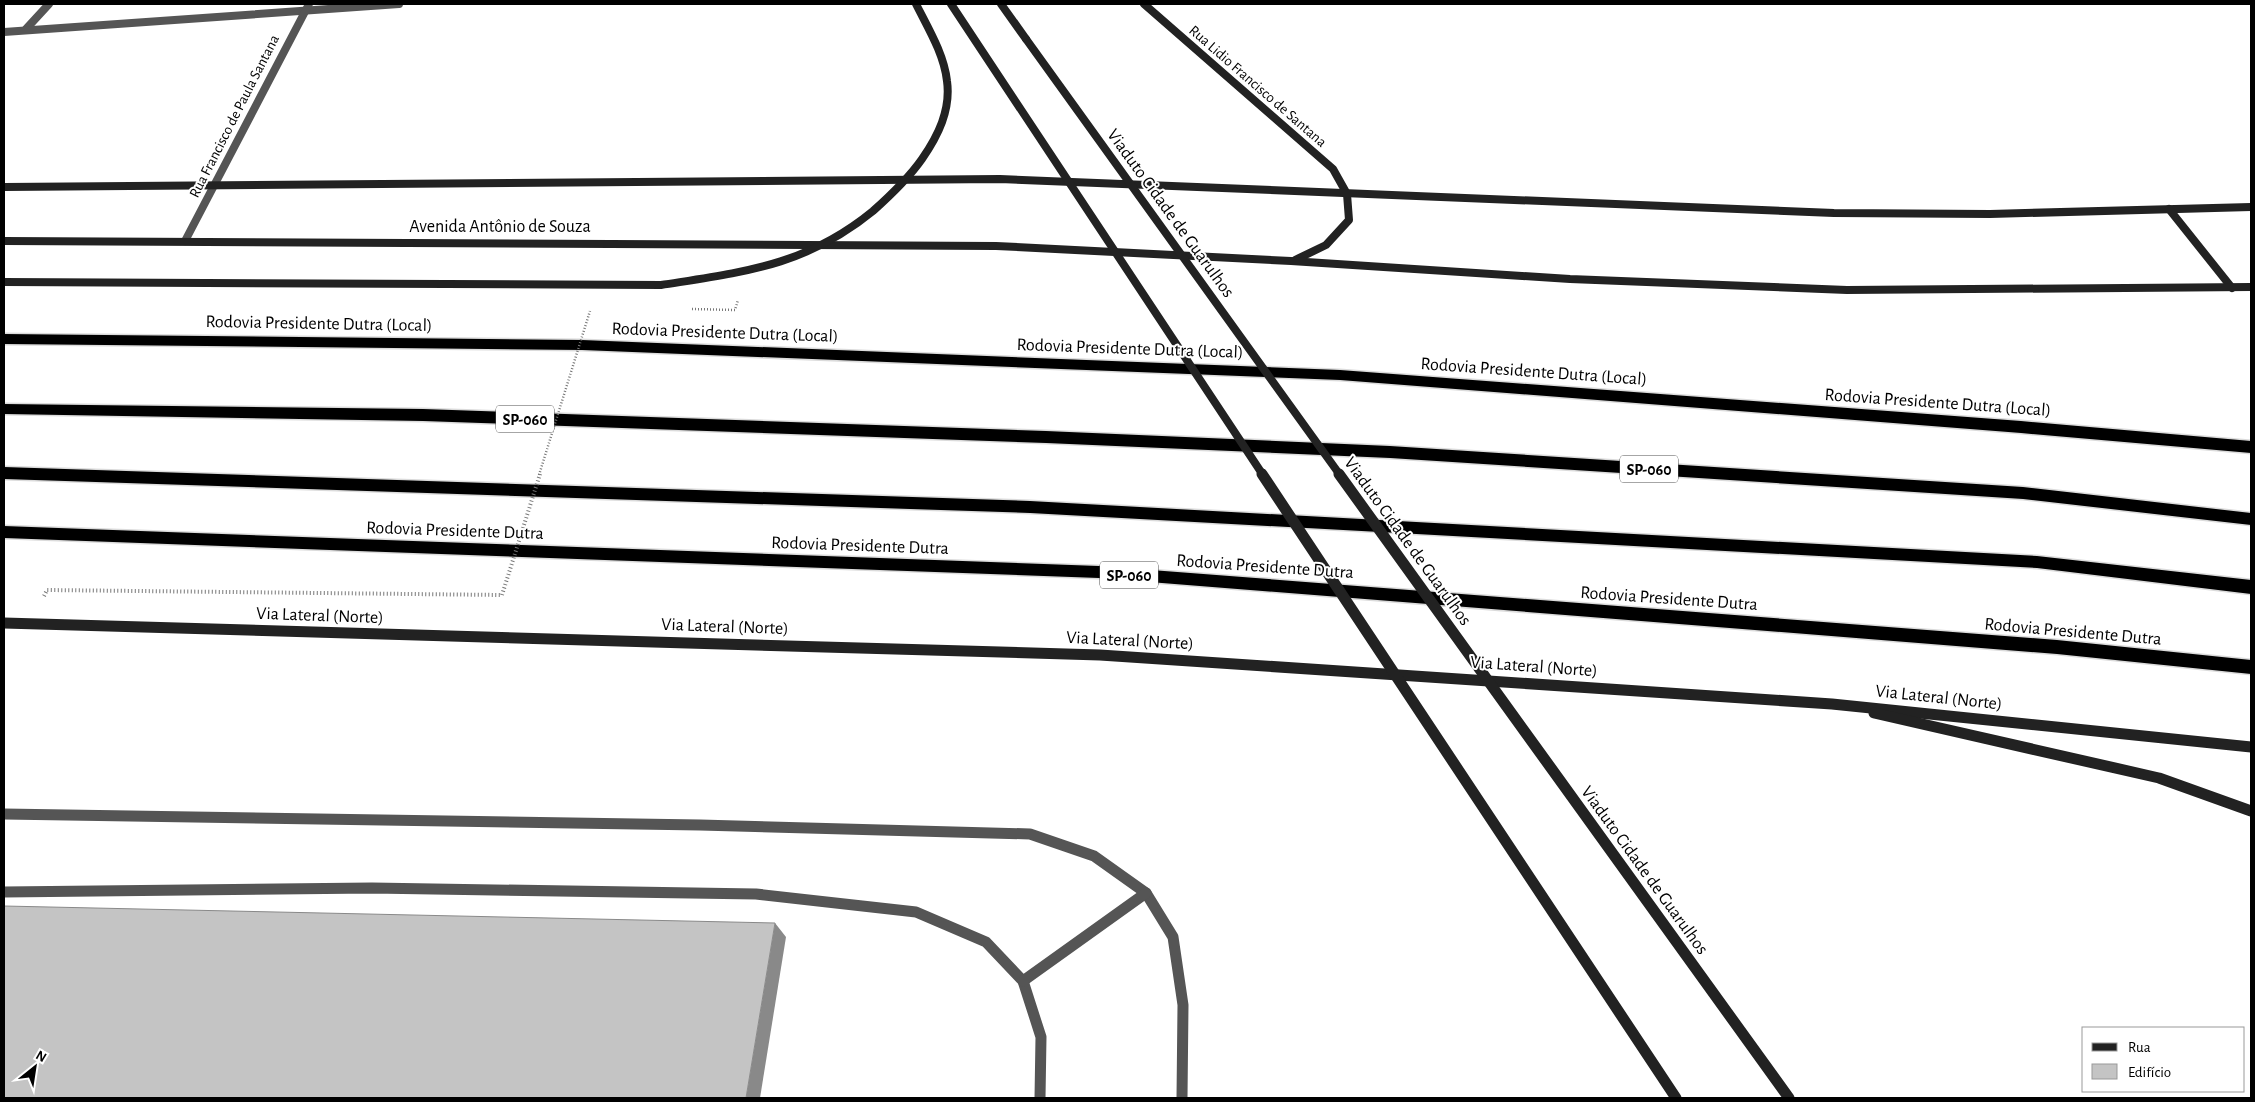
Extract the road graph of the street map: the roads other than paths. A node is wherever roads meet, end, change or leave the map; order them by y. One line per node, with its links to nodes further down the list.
1 (49, 4): 9 (street)
2 (309, 4): 8 (street, Rua Francisco de Paula Santana)
3 (399, 4): 8 (street)
4 (916, 4): 19 (main road, bridge)
5 (951, 4): 40 (main road, bridge)
6 (1001, 4): 41 (main road, Viaduto Cidade de Guarulhos, bridge)
7 (1144, 4): 13 (main road, Rua Lidio Francisco de Santana)
8 (303, 12): 9 (street); 11 (street, Rua Francisco de Paula Santana)
9 (26, 29): 10 (street)
10 (4, 32)
11 (214, 186): 12 (main road); 13 (main road); 17 (street, Rua Francisco de Paula Santana)
12 (4, 187)
13 (1347, 194): 15 (main road); 18 (main road)
14 (2251, 207): 15 (main road)
15 (2169, 209): 21 (main road)
16 (4, 241): 17 (main road, Avenida Antônio de Souza)
17 (185, 241): 18 (main road, Avenida Antônio de Souza)
18 (1291, 261): 21 (main road, Avenida Antônio de Souza)
19 (4, 282)
20 (2251, 287): 21 (main road, Avenida Antônio de Souza)
21 (2232, 288)
22 (4, 339): 24 (highway, Rodovia Presidente Dutra (Local))
23 (4, 409): 26 (highway, SP-060)
24 (2251, 447)
25 (4, 473): 28 (highway)
26 (2251, 519)
27 (4, 532): 30 (highway, Rodovia Presidente Dutra / SP-060)
28 (2251, 587)
29 (4, 623): 31 (main road, Via Lateral (Norte))
30 (2251, 667)
31 (1832, 704): 32 (main road, Via Lateral (Norte)); 33 (main road)
32 (2251, 747)
33 (2251, 811)
34 (4, 814): 36 (street)
35 (4, 892): 37 (street)
36 (1146, 893): 37 (street); 39 (street)
37 (1024, 981): 38 (street)
38 (1040, 1098)
39 (1182, 1098)
40 (1676, 1098)
41 (1789, 1098)

